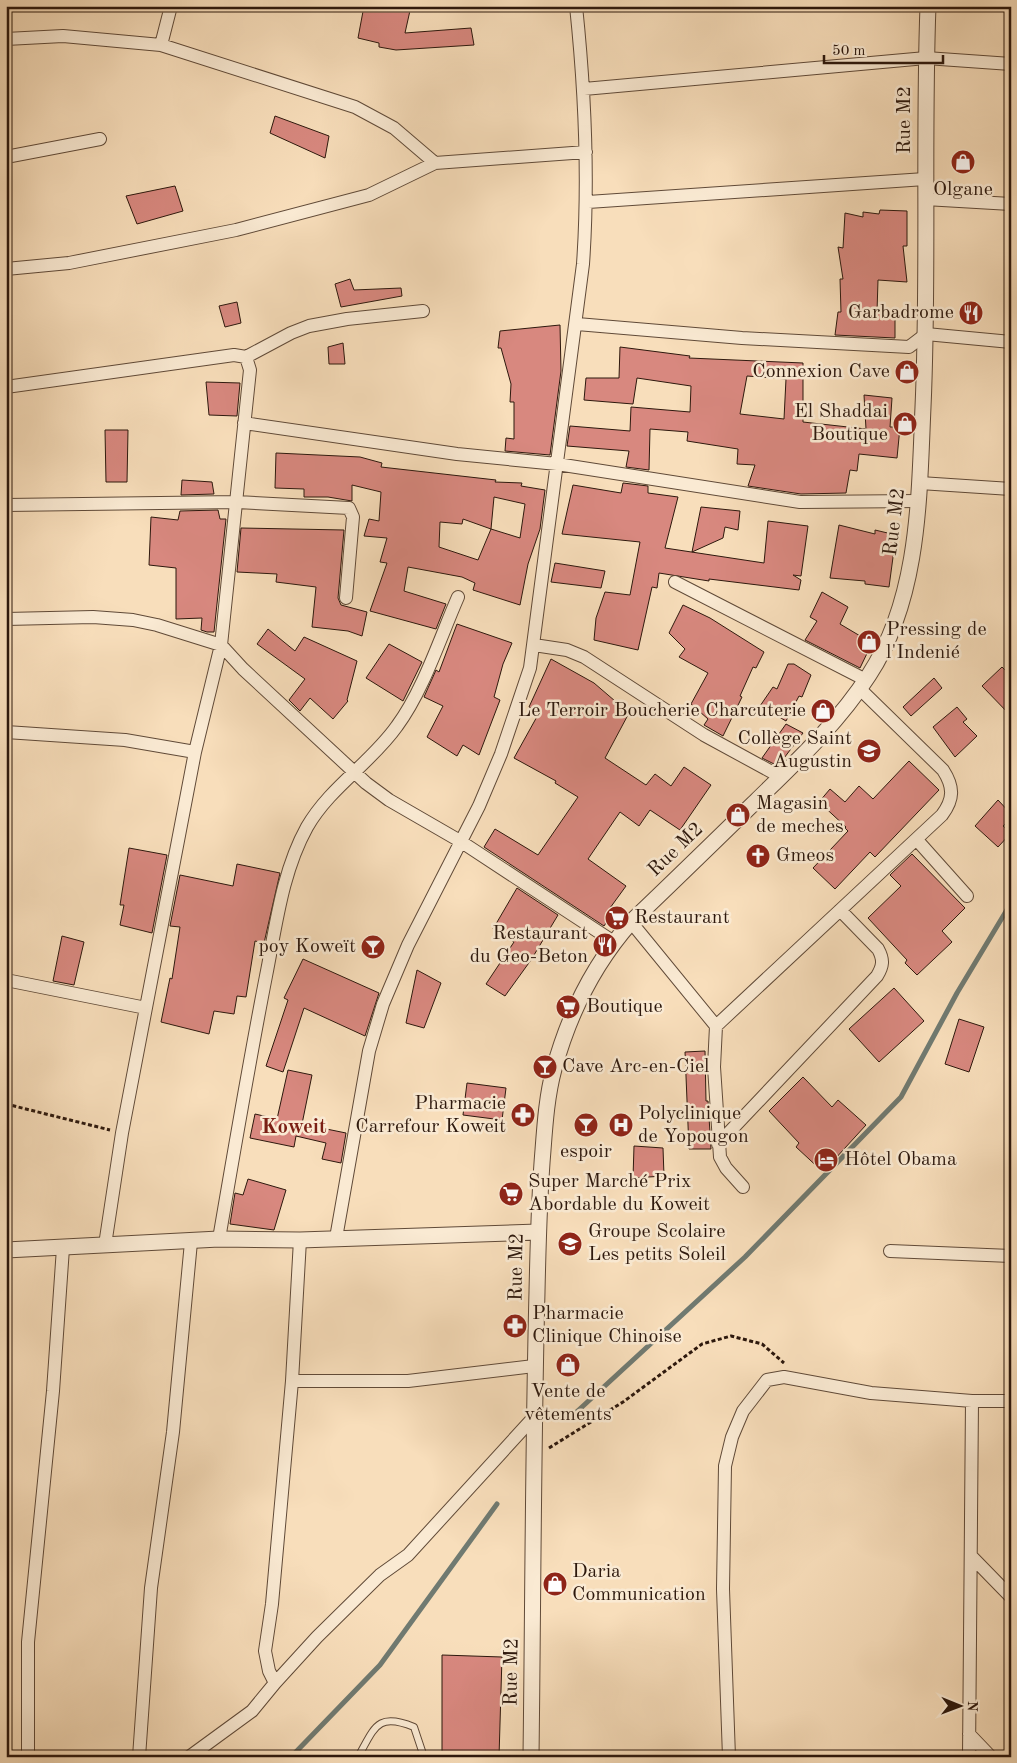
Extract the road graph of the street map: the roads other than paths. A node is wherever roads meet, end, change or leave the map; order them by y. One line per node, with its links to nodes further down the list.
1 (171, 6): 5 (street)
2 (576, 6): 8 (street)
3 (928, 6): 6 (street, Rue M2)
4 (6, 39): 5 (street)
5 (160, 45): 12 (street)
6 (926, 58): 7 (street); 8 (street); 13 (street, Rue M2)
7 (1011, 64)
8 (584, 89): 10 (street)
9 (100, 139): 11 (street)
10 (586, 152): 12 (street); 15 (street)
11 (6, 157)
12 (435, 163): 17 (street)
13 (925, 179): 14 (street, Rue M2); 15 (street)
14 (926, 199): 16 (street); 20 (street, Rue M2)
15 (588, 202): 19 (street)
16 (1011, 204)
17 (6, 270)
18 (423, 311): 22 (street)
19 (577, 324): 20 (street); 25 (street)
20 (926, 334): 21 (street); 26 (street, Rue M2)
21 (1011, 342)
22 (246, 357): 23 (street); 24 (street)
23 (6, 387)
24 (244, 423): 25 (street); 29 (street)
25 (557, 464): 28 (street); 36 (street)
26 (920, 483): 27 (street); 28 (street, Rue M2)
27 (1011, 489)
28 (919, 501): 37 (street, Rue M2)
29 (237, 502): 30 (street); 33 (street); 35 (street)
30 (6, 505)
31 (675, 582): 37 (street)
32 (458, 597): 40 (street)
33 (346, 598)
34 (6, 619): 35 (street)
35 (221, 645): 39 (street); 40 (street)
36 (534, 645): 41 (street); 43 (street)
37 (863, 684): 41 (street, Rue M2); 42 (street)
38 (6, 732): 39 (street)
39 (195, 752): 49 (street)
40 (355, 772): 43 (street); 55 (street)
41 (781, 777): 46 (street, Rue M2)
42 (917, 840): 44 (street); 45 (street)
43 (460, 842): 47 (street); 54 (street)
44 (967, 896)
45 (840, 910): 50 (street); 51 (street)
46 (631, 922): 47 (street, Rue M2); 50 (street)
47 (614, 942): 53 (street, Rue M2)
48 (6, 980): 49 (street)
49 (146, 1008): 58 (street)
50 (716, 1026): 51 (street)
51 (718, 1144): 52 (street)
52 (743, 1187)
53 (538, 1232): 54 (street); 63 (street, Rue M2)
54 (336, 1238): 56 (street)
55 (220, 1239): 56 (street); 57 (street)
56 (300, 1240): 64 (street)
57 (191, 1242): 58 (street); 73 (street)
58 (105, 1245): 59 (street)
59 (63, 1248): 60 (street); 72 (street)
60 (6, 1250)
61 (890, 1251): 62 (street)
62 (1011, 1256)
63 (534, 1366): 64 (street); 67 (street, Rue M2)
64 (292, 1381): 70 (street)
65 (972, 1401): 66 (street); 68 (street); 78 (street)
66 (1011, 1401)
67 (534, 1417): 70 (street); 77 (street, Rue M2)
68 (971, 1556): 69 (street); 71 (street)
69 (1011, 1597)
70 (275, 1683): 74 (street)
71 (969, 1734): 79 (street); 80 (street)
72 (28, 1757)
73 (139, 1757)
74 (189, 1757)
75 (358, 1757): 76 (lane)
76 (424, 1757)
77 (531, 1757)
78 (729, 1757)
79 (969, 1757)
80 (991, 1757)

